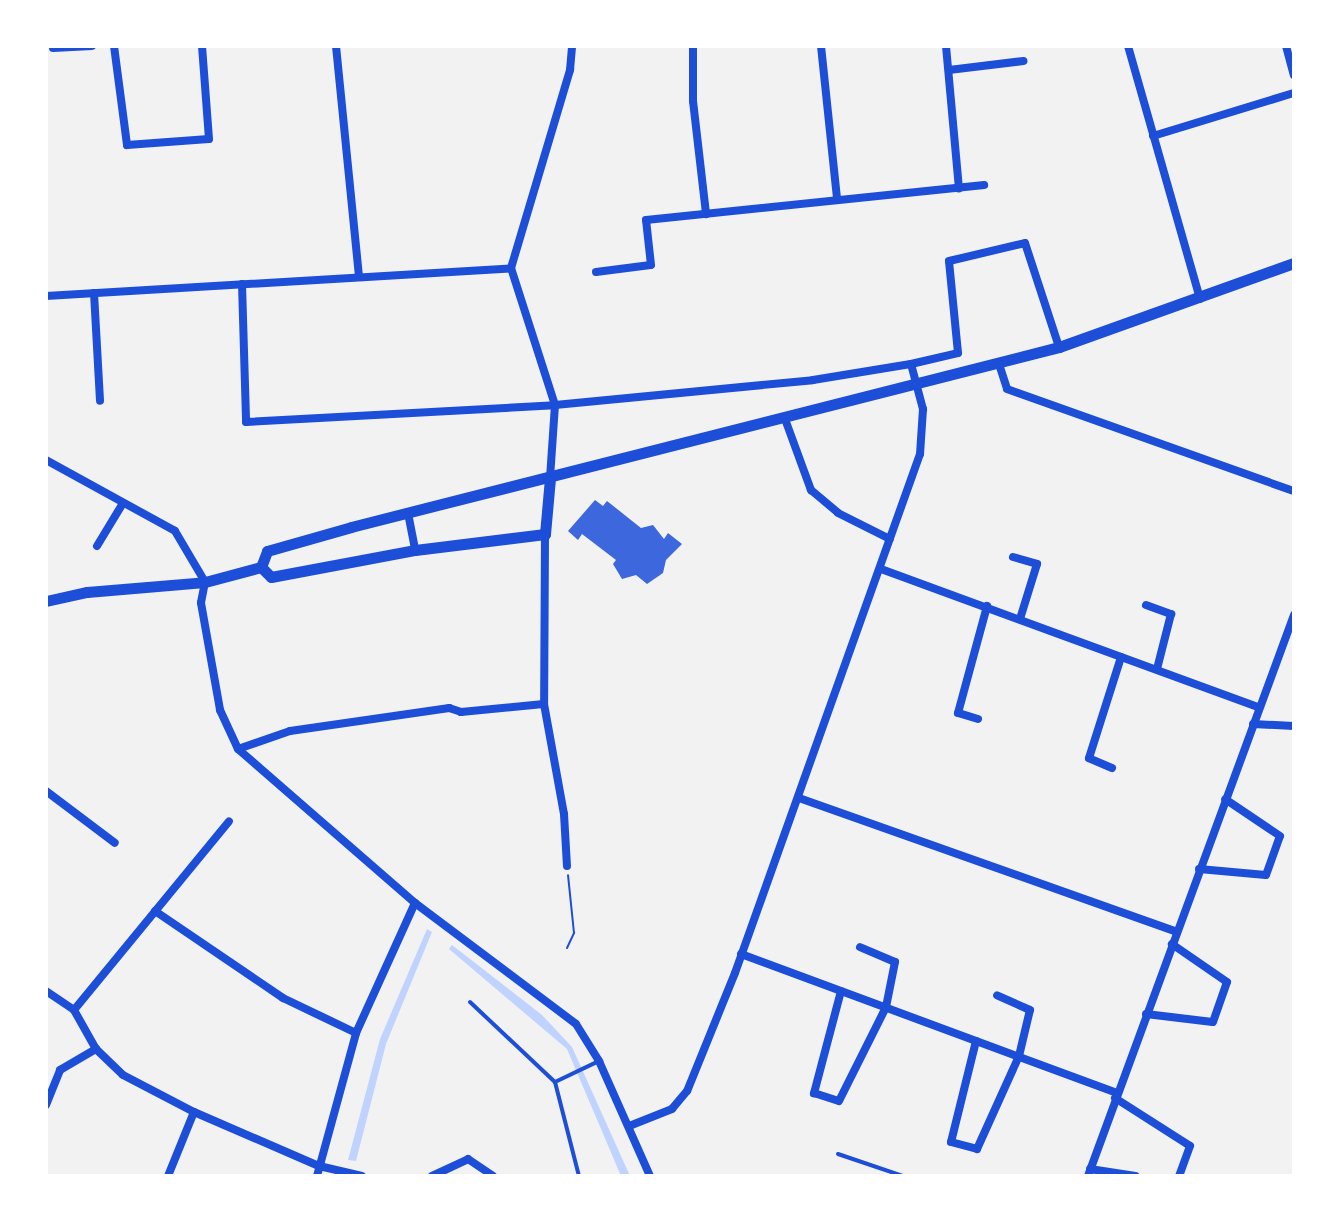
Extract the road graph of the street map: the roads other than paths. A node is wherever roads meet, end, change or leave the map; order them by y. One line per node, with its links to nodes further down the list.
1 (92, 46): 11 (street)
2 (114, 46): 3 (street)
3 (202, 46)
4 (336, 46): 24 (street)
5 (572, 46): 22 (street)
6 (693, 46): 20 (street)
7 (821, 46): 19 (street)
8 (946, 46): 13 (street)
9 (1128, 46): 16 (street)
10 (1286, 46): 14 (street)
11 (50, 48)
12 (1023, 61): 13 (street)
13 (949, 70): 18 (street)
14 (1294, 75)
15 (1294, 93): 16 (street)
16 (1153, 136): 28 (street)
17 (984, 185): 18 (street)
18 (959, 188): 19 (street)
19 (837, 199): 20 (street)
20 (706, 214): 23 (street)
21 (1294, 263): 28 (street)
22 (511, 268): 24 (street); 34 (street)
23 (596, 272)
24 (359, 277): 25 (street)
25 (242, 284): 26 (street); 34 (street)
26 (94, 293): 27 (street); 33 (street)
27 (46, 296)
28 (1200, 299): 29 (street)
29 (1059, 347): 30 (street); 31 (street)
30 (911, 364): 32 (street); 34 (street)
31 (999, 364): 32 (street); 38 (street)
32 (915, 384): 35 (street); 42 (street)
33 (100, 401)
34 (555, 405): 37 (street)
35 (785, 419): 37 (street); 42 (street)
36 (46, 460): 39 (street)
37 (550, 478): 40 (street); 41 (street)
38 (1294, 491)
39 (123, 503): 43 (street); 48 (street)
40 (408, 513): 44 (street); 46 (street)
41 (545, 534): 44 (street); 58 (street)
42 (890, 539): 47 (street)
43 (97, 546)
44 (415, 550): 46 (street)
45 (1013, 557): 53 (street)
46 (261, 567): 48 (street)
47 (881, 569): 51 (street); 66 (street)
48 (205, 582): 49 (street); 63 (street)
49 (46, 601)
50 (1146, 605): 57 (street)
51 (987, 606): 53 (street); 60 (street)
52 (1294, 615): 54 (street)
53 (1020, 619): 56 (street)
54 (1283, 642): 55 (street); 59 (street)
55 (1294, 650)
56 (1121, 657): 57 (street); 64 (street)
57 (1157, 669): 59 (street)
58 (544, 704): 63 (street); 70 (street)
59 (1259, 707): 61 (street)
60 (978, 719)
61 (1253, 724): 62 (street); 67 (street)
62 (1294, 726)
63 (238, 749): 72 (street)
64 (1112, 768)
65 (46, 791): 69 (street)
66 (799, 798): 74 (street); 77 (street)
67 (1225, 799): 71 (street); 71 (street)
68 (229, 821): 73 (street)
69 (115, 843)
70 (567, 866)
71 (1199, 869): 74 (street)
72 (415, 903): 85 (street); 89 (street)
73 (155, 911): 83 (street); 85 (street)
74 (1177, 932): 75 (street)
75 (1172, 944): 84 (street); 84 (street)
76 (860, 947): 82 (street)
77 (741, 954): 79 (street); 94 (street)
78 (46, 991): 83 (street)
79 (841, 991): 82 (street); 82 (street)
80 (997, 995): 88 (street)
81 (470, 1002): 90 (lane)
82 (886, 1007): 86 (street)
83 (74, 1010): 87 (street)
84 (1146, 1014): 91 (street)
85 (356, 1033): 96 (street)
86 (976, 1041): 88 (street); 88 (street)
87 (96, 1049): 92 (street); 93 (street)
88 (1019, 1056): 91 (street)
89 (599, 1061): 90 (lane); 94 (street)
90 (555, 1082): 103 (lane)
91 (1116, 1095): 97 (street); 107 (street)
92 (46, 1105)
93 (194, 1112): 96 (street); 98 (street)
94 (629, 1126): 104 (street)
95 (838, 1154): 105 (lane)
96 (319, 1166): 99 (street); 100 (street)
97 (1089, 1172): 106 (street)
98 (168, 1176)
99 (317, 1176)
100 (362, 1176)
101 (432, 1176): 102 (street)
102 (493, 1176)
103 (579, 1176)
104 (650, 1176)
105 (901, 1176)
106 (1135, 1176)
107 (1179, 1176)

